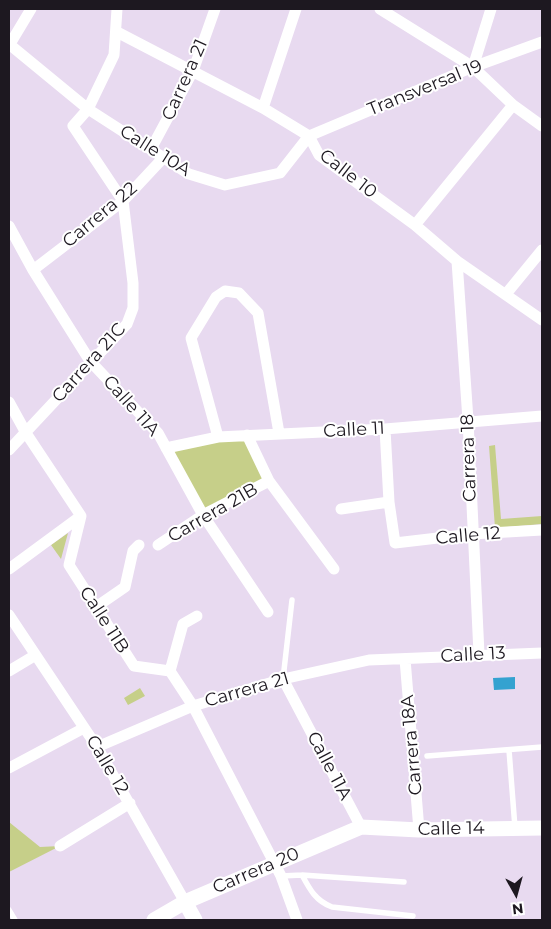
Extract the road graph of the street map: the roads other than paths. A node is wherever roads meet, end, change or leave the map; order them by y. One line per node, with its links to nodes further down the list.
1 (31, 9): 9 (street)
2 (117, 9): 7 (street)
3 (215, 9): 11 (street, Carrera 21)
4 (296, 9): 13 (street)
5 (380, 9): 10 (street)
6 (491, 9): 10 (street)
7 (117, 32): 11 (street, Calle 10); 14 (street)
8 (542, 42): 10 (street, Transversal 19)
9 (9, 44): 14 (street, Calle 10A)
10 (473, 67): 12 (street); 16 (street, Transversal 19)
11 (193, 70): 13 (street, Calle 10); 17 (street, Carrera 21)
12 (513, 105): 15 (street); 20 (street)
13 (263, 108): 16 (street, Calle 10)
14 (88, 109): 17 (street, Calle 10A); 19 (street)
15 (542, 126)
16 (309, 136): 18 (street, Calle 10A); 20 (street, Calle 10)
17 (152, 149): 18 (street, Calle 10A)
18 (164, 157): 19 (street, Carrera 22)
19 (123, 201): 24 (street, Carrera 22); 27 (street, Carrera 21C)
20 (415, 224): 23 (street, Calle 10)
21 (9, 226): 24 (street, Calle 11A)
22 (542, 250): 25 (street)
23 (457, 261): 25 (street, Calle 10); 30 (street, Carrera 18)
24 (33, 270): 27 (street, Calle 11A)
25 (506, 294): 26 (street, Calle 10)
26 (542, 320)
27 (90, 361): 33 (street, Carrera 21C); 36 (street, Calle 11A)
28 (9, 402): 33 (street)
29 (542, 416): 30 (street, Calle 11)
30 (468, 420): 31 (street, Calle 11); 44 (street, Carrera 18)
31 (385, 429): 32 (street, Calle 11); 39 (street)
32 (279, 433): 34 (street, Calle 11); 35 (street)
33 (26, 434): 37 (street, Carrera 21C); 42 (street)
34 (248, 435): 35 (street, Calle 11); 38 (street)
35 (218, 437): 36 (street, Calle 11)
36 (166, 448): 41 (street, Calle 11A)
37 (9, 450)
38 (269, 482): 41 (street, Carrera 21B); 47 (street)
39 (389, 502): 40 (street); 44 (street, Calle 12)
40 (341, 509)
41 (203, 515): 46 (street, Carrera 21B); 51 (street, Calle 11A)
42 (81, 516): 48 (street); 50 (street, Calle 11B)
43 (542, 530): 44 (street, Calle 12)
44 (472, 534): 55 (street, Carrera 18)
45 (138, 545): 50 (street)
46 (158, 545)
47 (334, 568)
48 (9, 569)
49 (292, 600): 60 (lane)
50 (96, 607): 59 (street, Calle 11B)
51 (268, 612)
52 (9, 615): 56 (street, Calle 12)
53 (196, 616): 59 (street)
54 (542, 653): 55 (street, Calle 13)
55 (479, 654): 57 (street, Calle 13)
56 (34, 656): 58 (street); 62 (street, Calle 12)
57 (405, 659): 60 (street, Carrera 21); 72 (street, Carrera 18A)
58 (9, 671)
59 (170, 671): 61 (street)
60 (283, 679): 61 (street, Carrera 21); 69 (street, Calle 11A)
61 (193, 706): 63 (street, Carrera 21); 74 (street)
62 (84, 728): 63 (street, Calle 12); 67 (street)
63 (97, 747): 68 (street, Calle 12)
64 (542, 747): 65 (lane)
65 (509, 750): 66 (lane); 70 (lane)
66 (427, 756)
67 (9, 768)
68 (130, 803): 73 (street); 77 (street, Calle 12)
69 (361, 827): 72 (street, Calle 14); 74 (street, Carrera 20)
70 (515, 828): 71 (street, Calle 14); 72 (street, Calle 14)
71 (542, 828)
72 (419, 830)
73 (60, 846)
74 (277, 870): 75 (lane); 77 (street, Carrera 20); 83 (street)
75 (302, 875): 76 (lane); 79 (lane)
76 (404, 882)
77 (185, 902): 81 (street, Carrera 20); 82 (street, Calle 12)
78 (9, 910): 80 (lane)
79 (413, 916)
80 (15, 920)
81 (154, 920)
82 (195, 920)
83 (297, 920)

